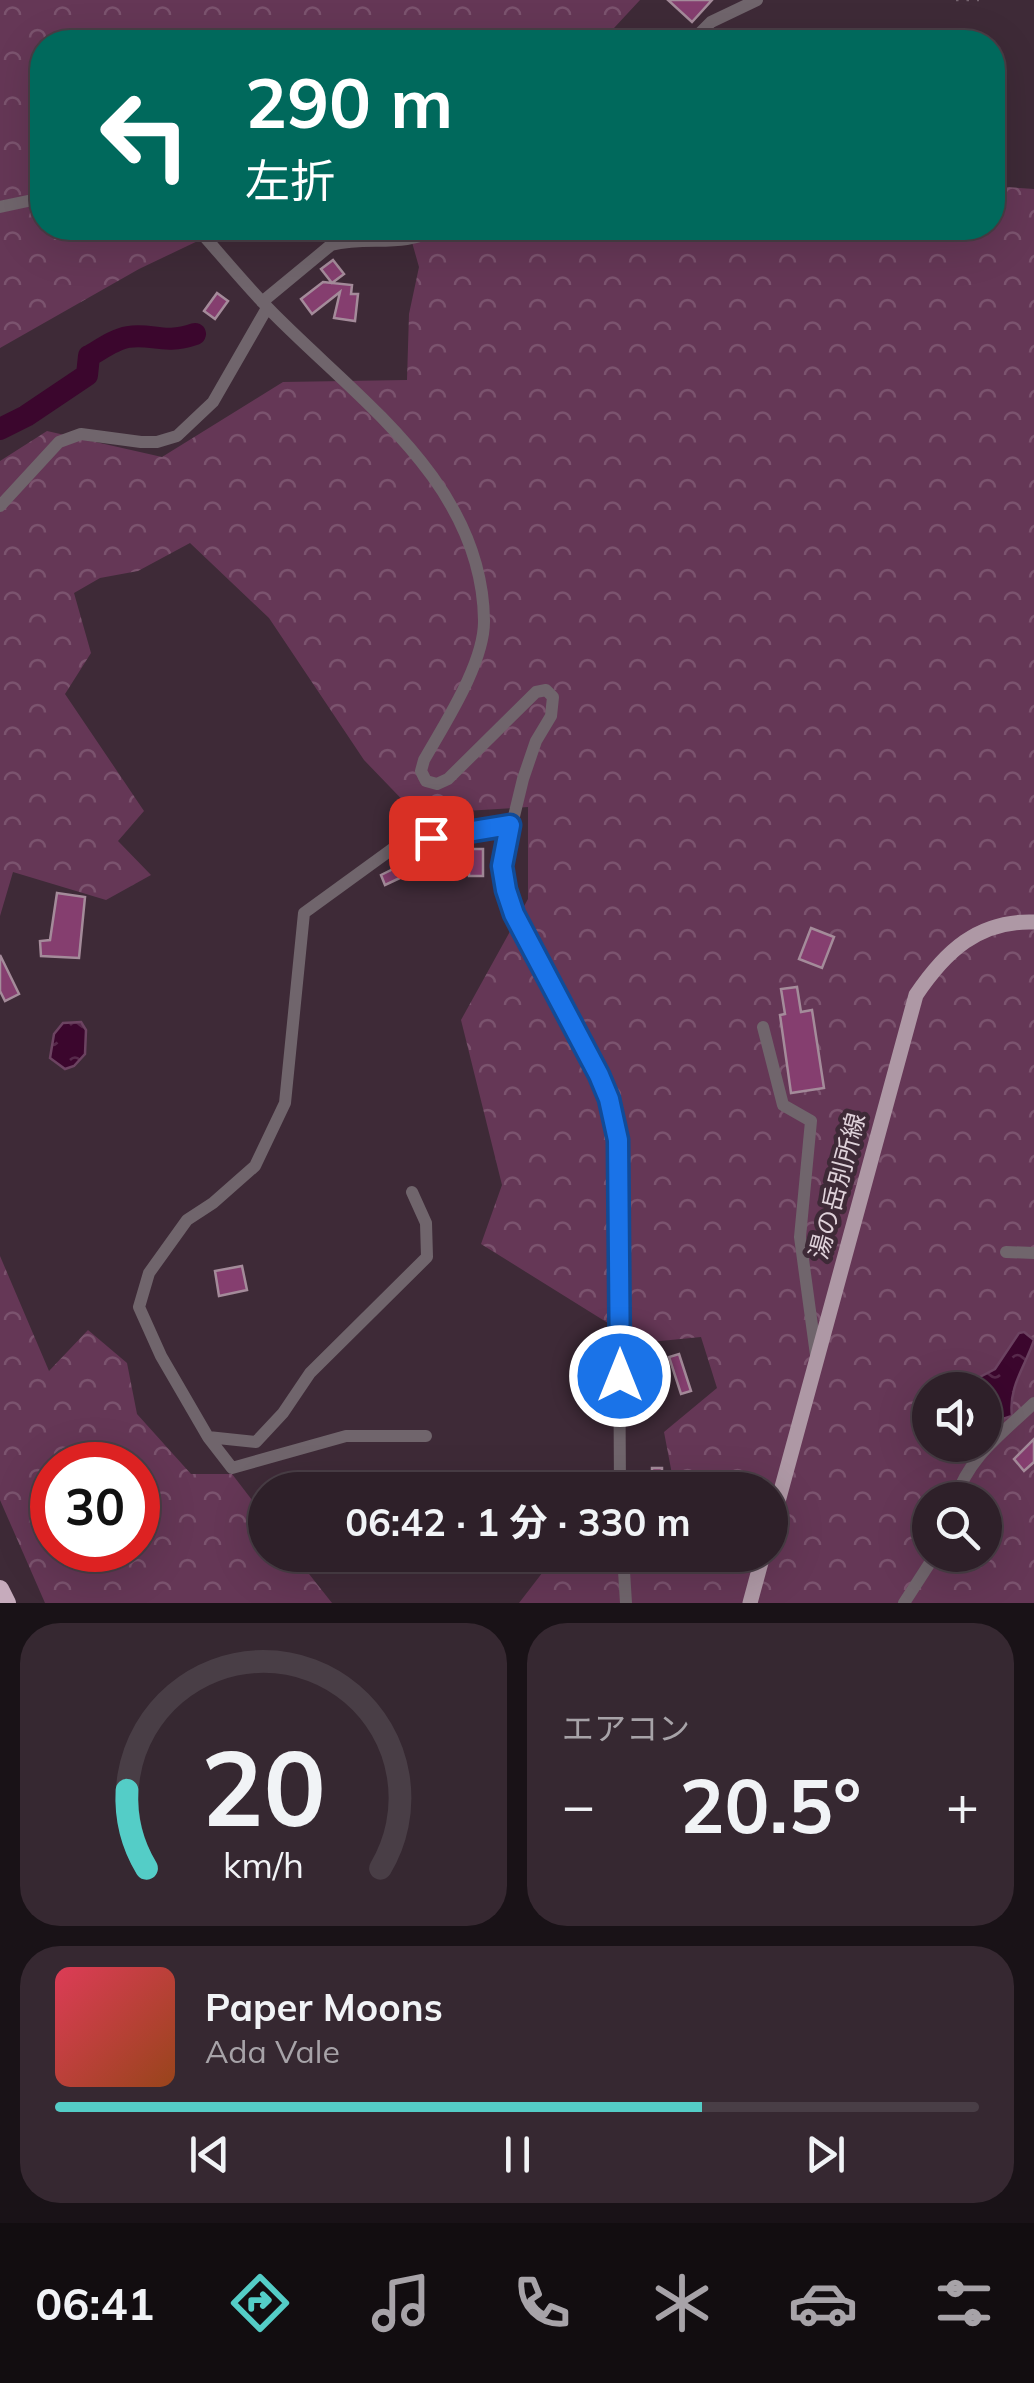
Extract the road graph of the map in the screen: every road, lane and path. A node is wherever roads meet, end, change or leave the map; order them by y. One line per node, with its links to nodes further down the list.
1 (758, 0): 4 (street)
2 (956, 0): 3 (path)
3 (980, 0)
4 (703, 30)
5 (30, 201): 6 (street)
6 (0, 207)
7 (207, 240): 9 (street)
8 (409, 240): 9 (street)
9 (265, 305): 10 (street); 11 (street)
10 (0, 506)
11 (510, 825): 20 (street); 21 (street)
12 (1034, 922): 17 (main road, 湯の岳別所線)
13 (763, 1028): 17 (street)
14 (412, 1192): 20 (street)
15 (1006, 1252): 16 (street)
16 (1034, 1253)
17 (817, 1362): 22 (main road, 湯の岳別所線)
18 (1034, 1403): 23 (street)
19 (426, 1436): 20 (street)
20 (208, 1437)
21 (620, 1472)
22 (786, 1472)
23 (961, 1482)
24 (625, 1572): 29 (street)
25 (759, 1572): 30 (main road)
26 (924, 1572): 31 (street)
27 (0, 1589): 28 (highway)
28 (7, 1603)
29 (626, 1603)
30 (750, 1603)
31 (904, 1603)

